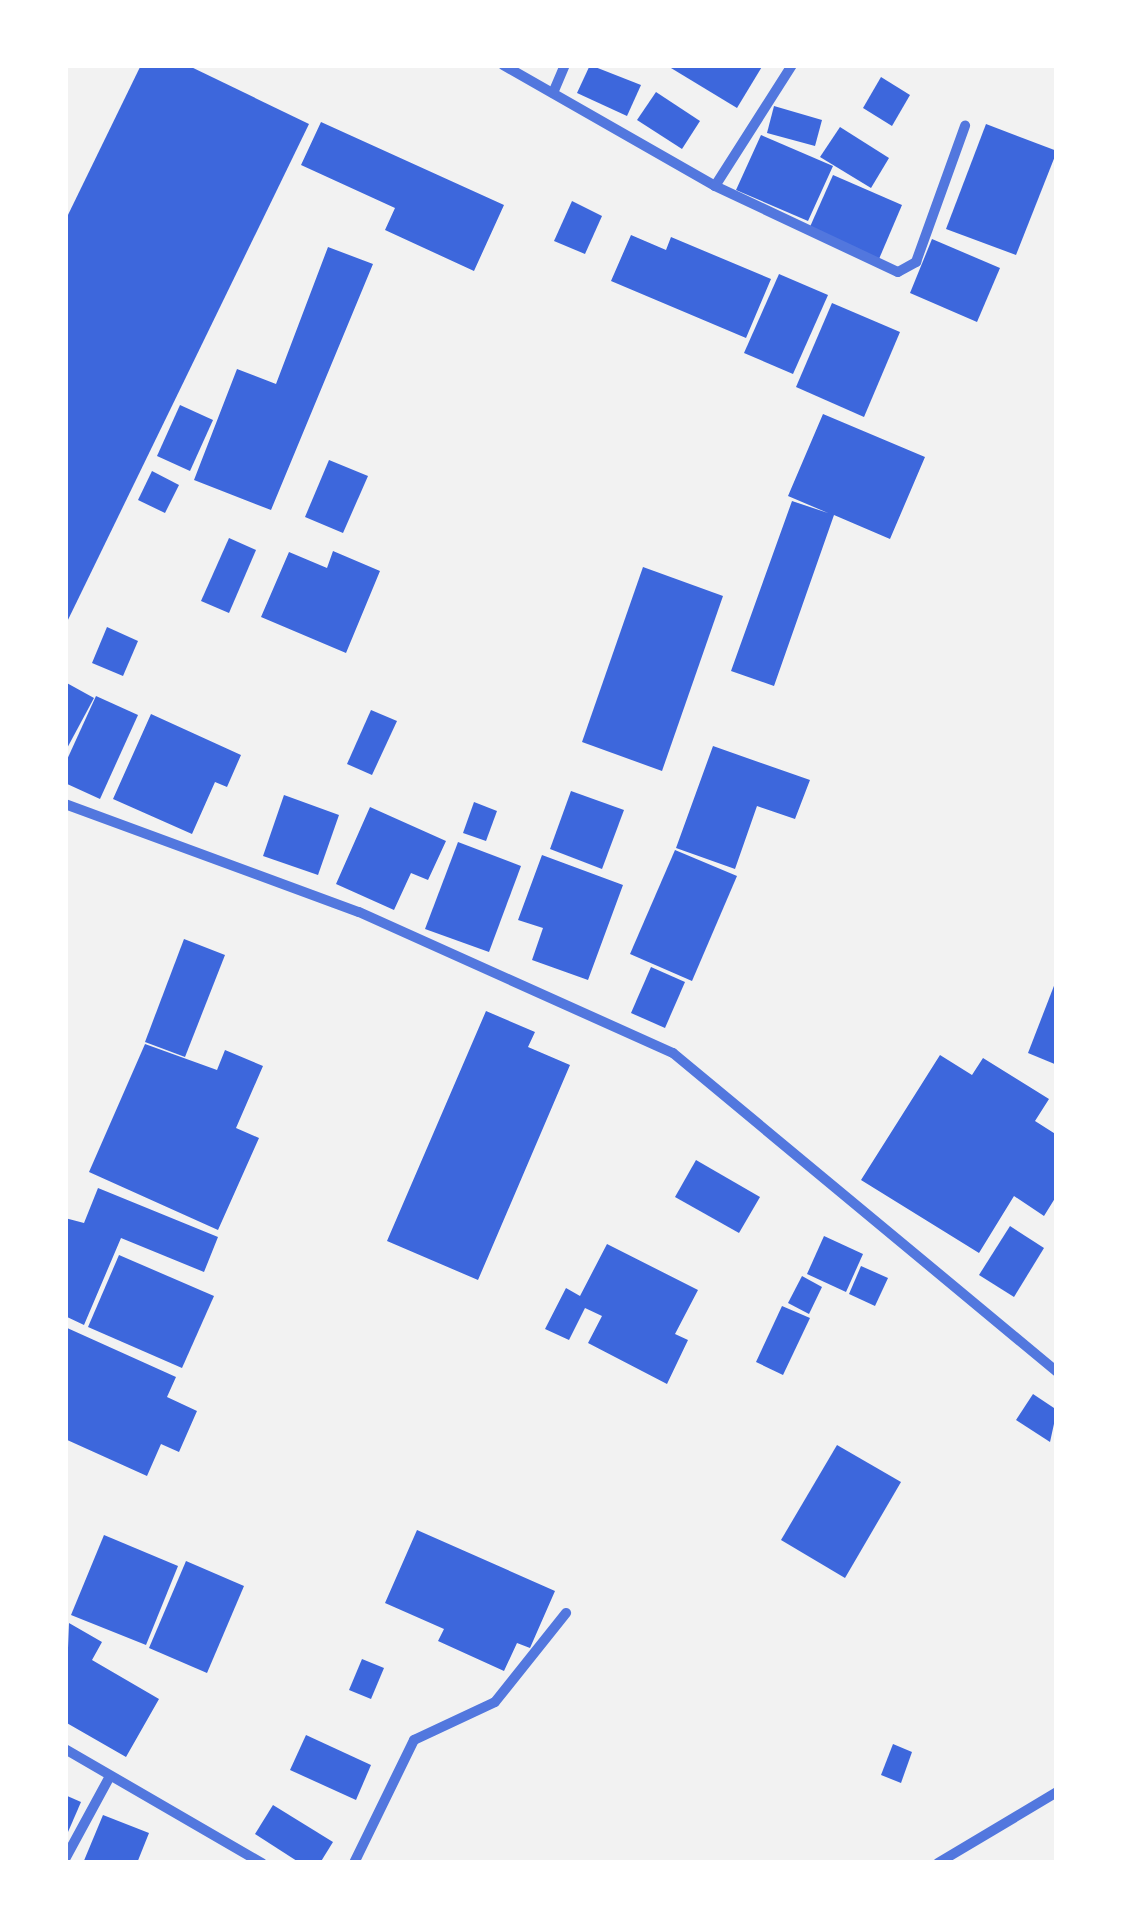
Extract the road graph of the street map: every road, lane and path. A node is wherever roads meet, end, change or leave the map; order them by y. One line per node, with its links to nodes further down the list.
1 (504, 65): 4 (street)
2 (565, 65): 4 (street)
3 (792, 65): 6 (street)
4 (553, 93): 6 (street)
5 (965, 126): 6 (street)
6 (715, 186)
7 (65, 804): 8 (street)
8 (1057, 1372)
9 (566, 1613): 15 (street)
10 (65, 1749): 11 (street)
11 (110, 1776): 13 (street); 14 (street)
12 (1057, 1792): 16 (street)
13 (65, 1860)
14 (262, 1863)
15 (354, 1863)
16 (938, 1863)

